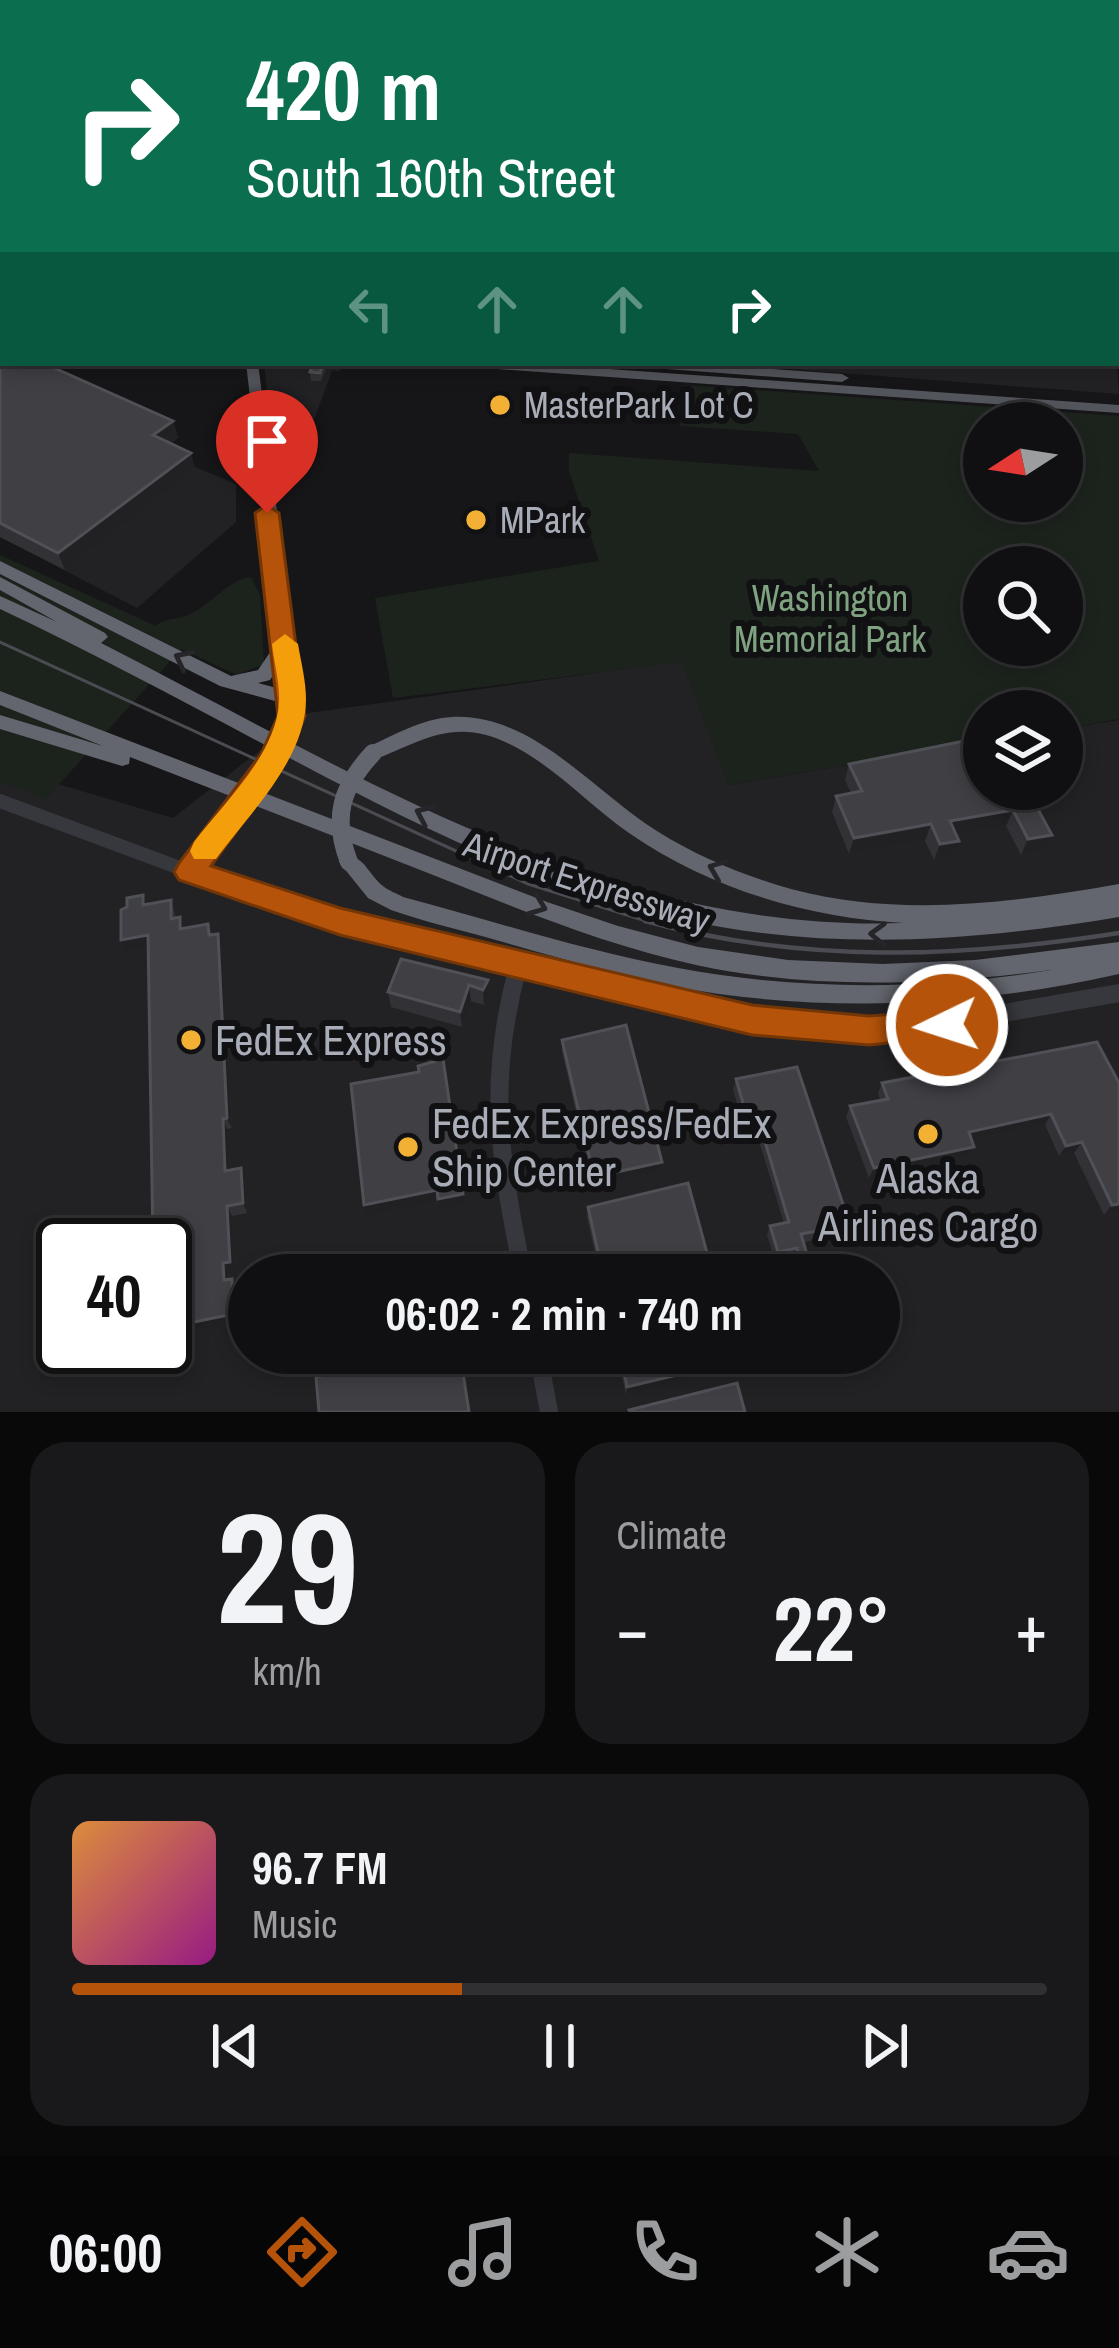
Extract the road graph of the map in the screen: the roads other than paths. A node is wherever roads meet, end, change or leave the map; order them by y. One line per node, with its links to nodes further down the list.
1 (252, 366): 8 (main road)
2 (517, 366): 4 (main road)
3 (675, 366): 4 (main road)
4 (1119, 404)
5 (0, 567): 9 (highway, one-way to 5)
6 (0, 583): 12 (highway)
7 (0, 602): 12 (highway)
8 (285, 643): 9 (highway); 11 (main road)
9 (226, 681): 11 (highway)
10 (0, 698): 14 (highway)
11 (293, 699): 16 (main road, bridge)
12 (210, 705): 18 (highway, Airport Expressway, one-way to 12)
13 (0, 722): 14 (highway)
14 (192, 777): 19 (highway, Airport Expressway, one-way to 19)
15 (0, 801): 16 (street)
16 (189, 872): 21 (street)
17 (1119, 893): 20 (highway, one-way to 20, bridge)
18 (1119, 908)
19 (1119, 951)
20 (1119, 965)
21 (518, 967): 22 (street); 23 (street)
22 (1119, 993)
23 (519, 1254)
24 (542, 1374): 25 (street)
25 (549, 1412)

